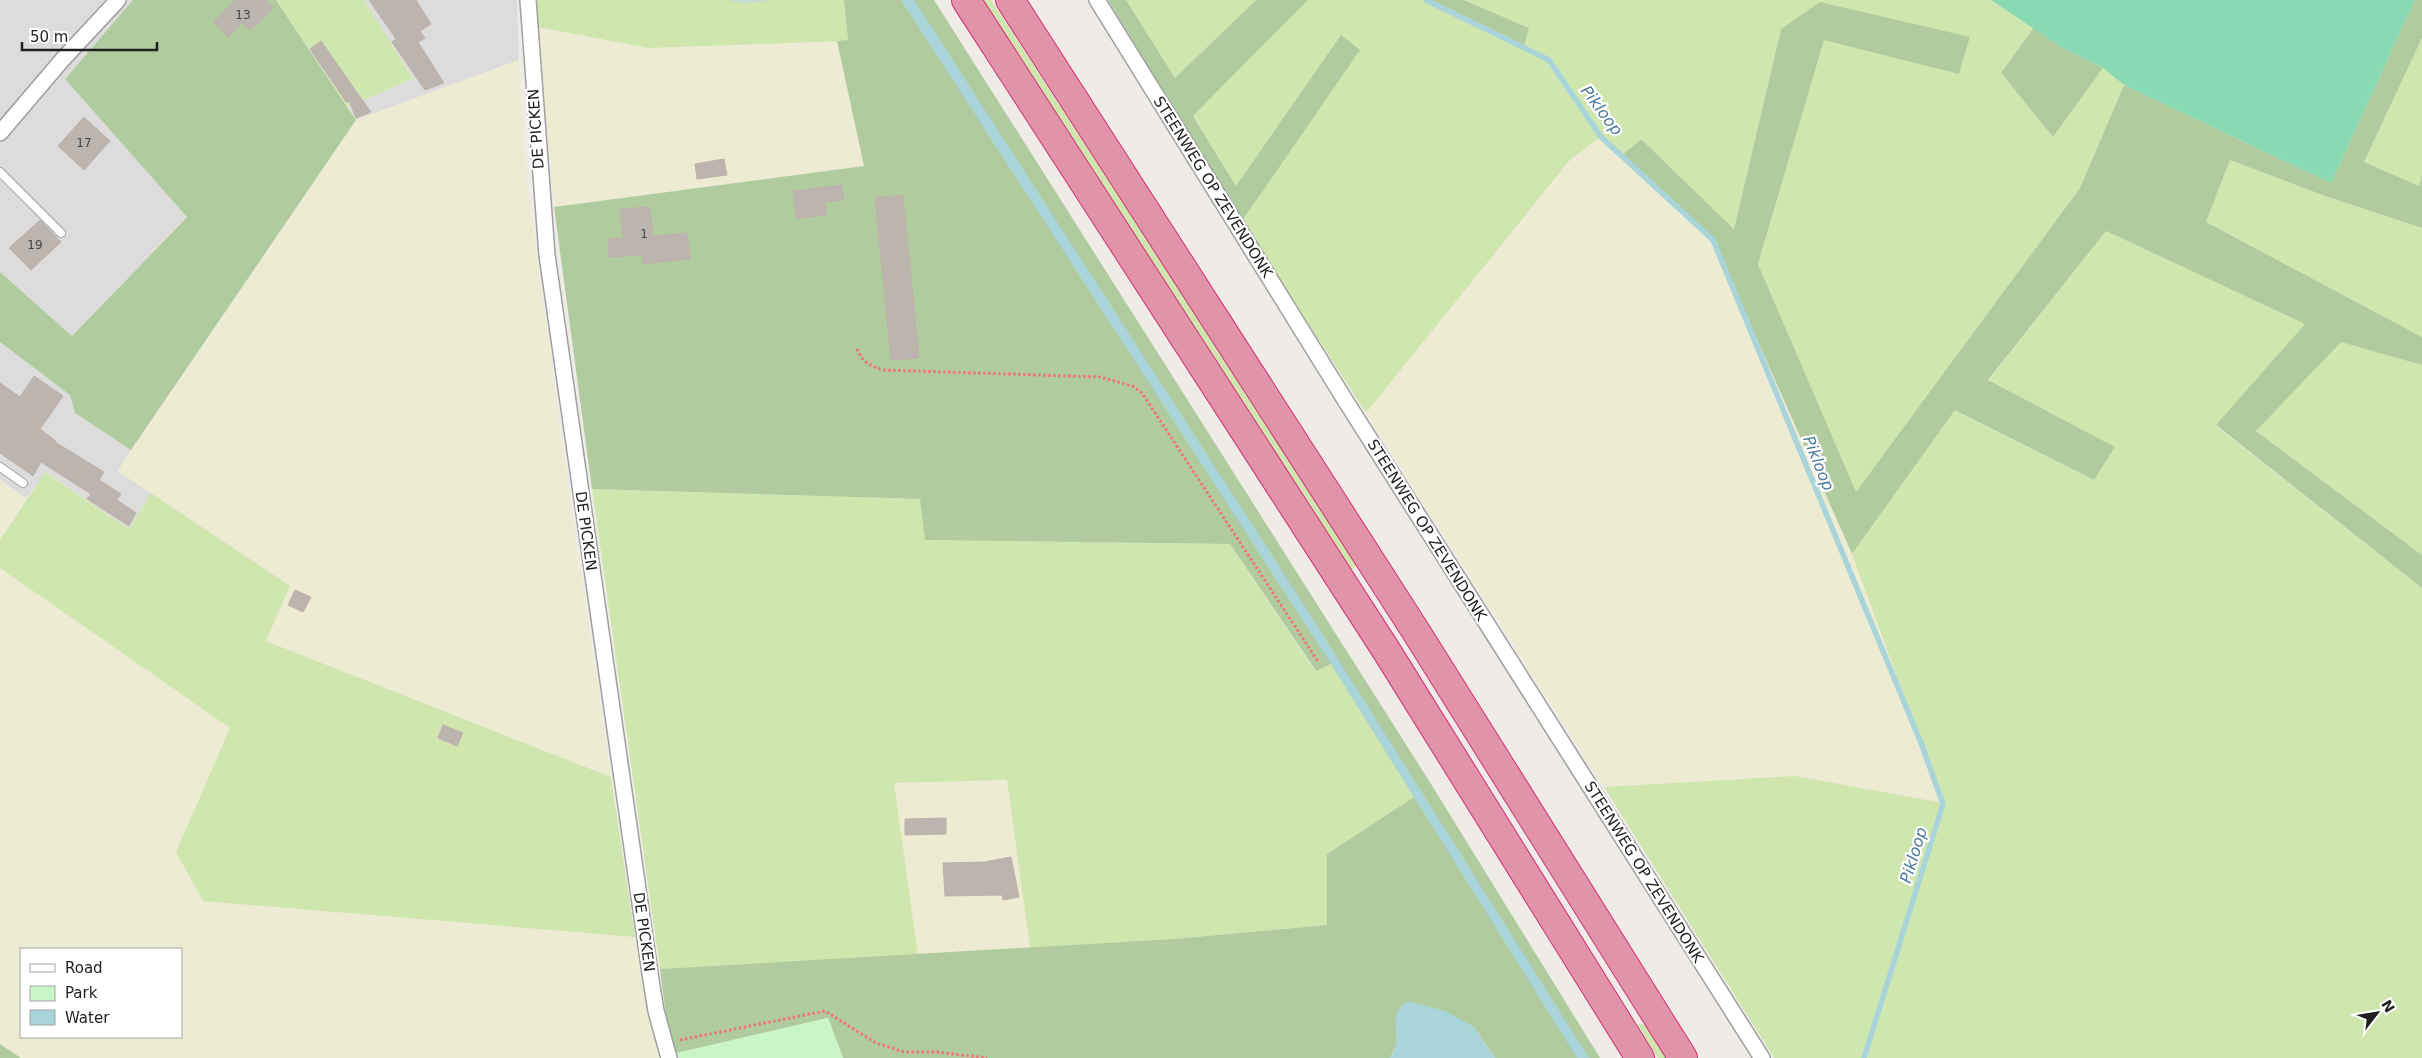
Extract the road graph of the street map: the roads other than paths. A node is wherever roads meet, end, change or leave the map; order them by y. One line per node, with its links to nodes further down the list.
1 (118, 0): 6 (street)
2 (528, 0): 11 (street, DE PICKEN)
3 (966, 0): 12 (highway)
4 (1010, 0): 13 (highway)
5 (1097, 0): 14 (street, STEENWEG OP ZEVENDONK)
6 (0, 133)
7 (0, 172): 8 (lane)
8 (61, 233)
9 (0, 467): 10 (lane)
10 (23, 483)
11 (669, 1058)
12 (1640, 1058)
13 (1683, 1058)
14 (1762, 1058)

